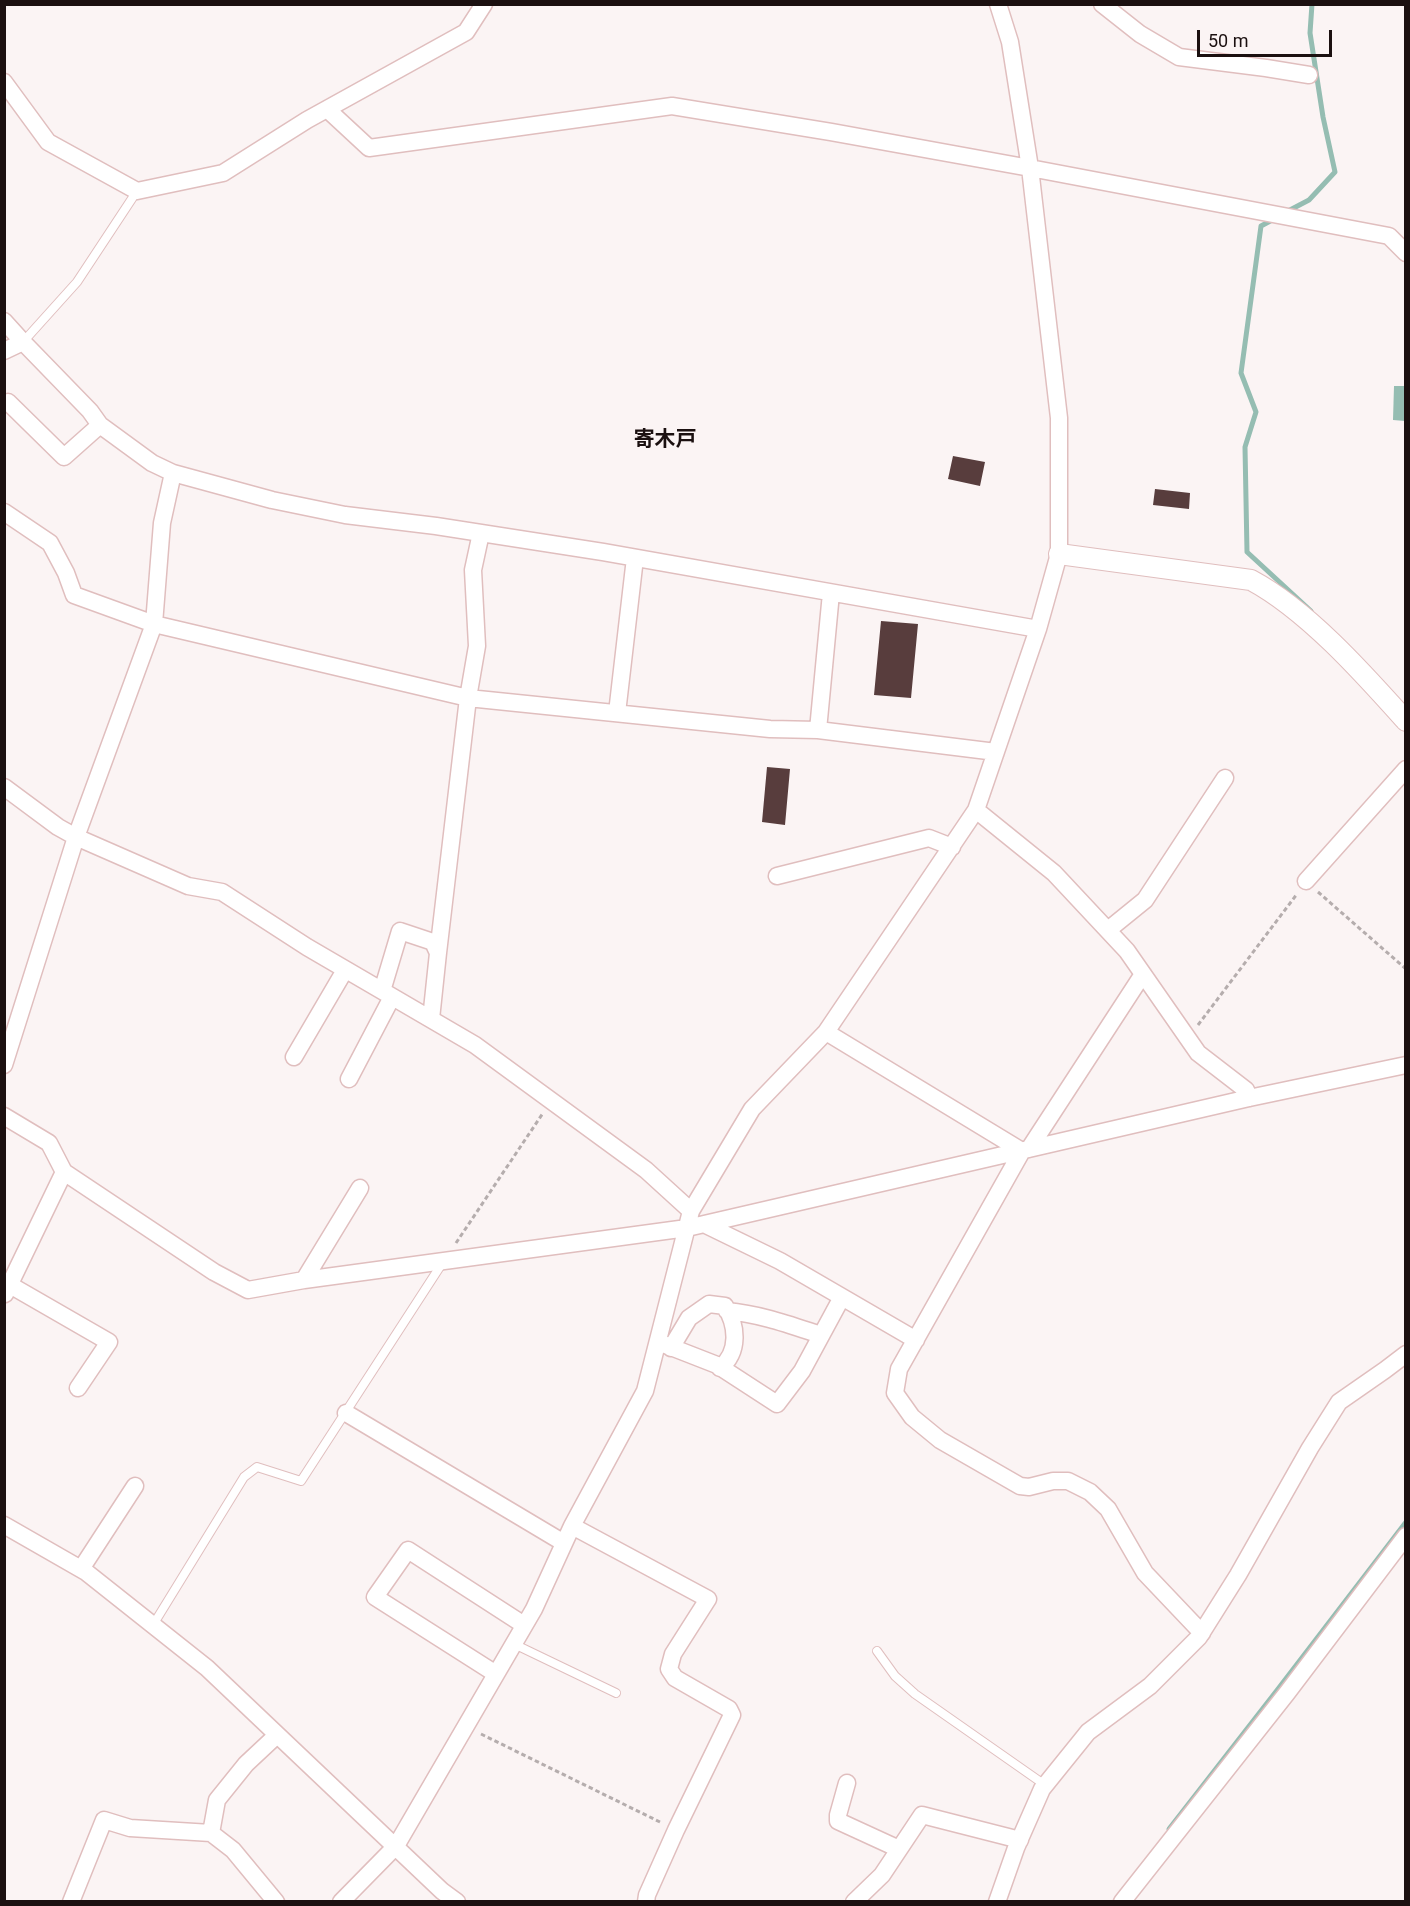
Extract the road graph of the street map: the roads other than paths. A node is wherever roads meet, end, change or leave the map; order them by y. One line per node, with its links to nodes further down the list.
1 (484, 4): 6 (street)
2 (998, 4): 7 (street)
3 (1102, 4): 4 (street)
4 (1309, 75)
5 (4, 81): 8 (street)
6 (328, 110): 7 (street); 8 (street)
7 (1030, 168): 9 (street); 18 (street)
8 (137, 191): 11 (lane)
9 (1406, 254)
10 (4, 321): 11 (street)
11 (23, 342): 12 (street); 14 (street)
12 (4, 351)
13 (8, 402): 14 (street)
14 (100, 424): 15 (street)
15 (173, 473): 17 (street); 21 (street)
16 (4, 512): 21 (street)
17 (481, 533): 19 (street); 23 (street)
18 (1059, 554): 22 (street); 25 (street)
19 (635, 558): 20 (street); 24 (street)
20 (831, 593): 22 (street); 26 (street)
21 (154, 624): 23 (street); 32 (street)
22 (1038, 629): 27 (street)
23 (468, 698): 24 (street); 37 (street)
24 (617, 713): 26 (street)
25 (1406, 722)
26 (818, 730): 27 (street)
27 (996, 752): 31 (street)
28 (1406, 770): 35 (street)
29 (1225, 778): 36 (street)
30 (4, 787): 32 (street)
31 (976, 810): 33 (street); 36 (street)
32 (76, 837): 38 (street); 44 (street)
33 (952, 847): 34 (street); 42 (street)
34 (777, 876)
35 (1306, 881)
36 (1108, 930): 39 (street)
37 (438, 953): 40 (street); 41 (street)
38 (345, 970): 40 (street); 43 (street)
39 (1143, 974): 47 (street); 49 (street)
40 (387, 994): 41 (street); 46 (street)
41 (431, 1019): 52 (street)
42 (826, 1032): 49 (street); 52 (street)
43 (294, 1057)
44 (4, 1065)
45 (1406, 1065): 47 (street)
46 (349, 1079)
47 (1249, 1098): 49 (street)
48 (4, 1116): 50 (street)
49 (1025, 1150): 53 (street); 61 (street)
50 (64, 1172): 56 (street); 57 (street)
51 (360, 1188): 56 (street)
52 (691, 1211): 54 (street)
53 (704, 1224): 54 (street); 58 (street)
54 (687, 1228): 55 (street); 62 (street)
55 (444, 1262): 56 (street); 66 (lane)
56 (304, 1280)
57 (7, 1290): 65 (street)
58 (842, 1297): 60 (street); 61 (street)
59 (728, 1311): 60 (street); 62 (street); 64 (street)
60 (821, 1335): 64 (street)
61 (915, 1340): 75 (street)
62 (664, 1345): 64 (street); 69 (street)
63 (1406, 1354): 75 (street)
64 (720, 1368)
65 (78, 1388)
66 (346, 1413): 71 (street); 73 (lane)
67 (135, 1486): 72 (street)
68 (4, 1525): 72 (street)
69 (572, 1526): 71 (street); 91 (street)
70 (1406, 1536): 94 (street)
71 (564, 1543): 74 (street)
72 (81, 1569): 73 (street)
73 (153, 1625): 80 (street)
74 (524, 1625): 76 (street); 78 (street)
75 (1202, 1632): 82 (street)
76 (514, 1644): 78 (street); 79 (lane)
77 (877, 1651): 82 (lane)
78 (496, 1674): 85 (street)
79 (616, 1693)
80 (278, 1735): 83 (street); 85 (street)
81 (847, 1782): 86 (street)
82 (1045, 1785): 84 (street)
83 (211, 1833): 87 (street); 88 (street)
84 (1020, 1840): 86 (street); 93 (street)
85 (396, 1846): 89 (street); 90 (street)
86 (899, 1849): 92 (street)
87 (71, 1902)
88 (276, 1902)
89 (341, 1902)
90 (457, 1902)
91 (646, 1902)
92 (854, 1902)
93 (997, 1902)
94 (1122, 1902)

